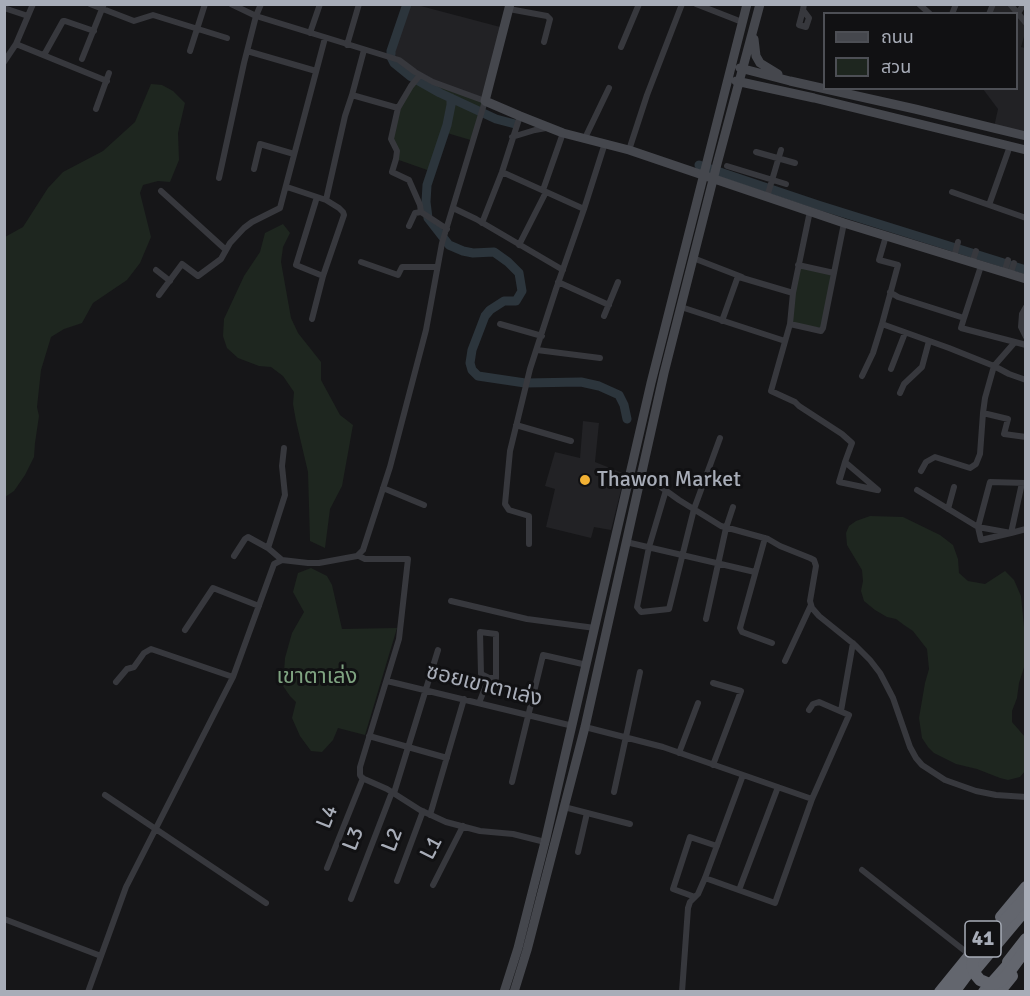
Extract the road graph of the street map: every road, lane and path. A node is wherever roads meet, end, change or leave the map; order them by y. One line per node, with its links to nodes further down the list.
1 (33, 4): 18 (street)
2 (90, 4): 14 (street)
3 (206, 4): 22 (street)
4 (231, 4): 19 (street)
5 (261, 4): 19 (street)
6 (320, 4): 24 (street)
7 (359, 4): 29 (street)
8 (639, 4): 30 (street)
9 (682, 4): 63 (street)
10 (696, 4): 20 (street)
11 (747, 4): 20 (main road)
12 (760, 4): 38 (main road); 44 (main road)
13 (1024, 4): 17 (street)
14 (103, 7): 22 (street); 23 (street)
15 (510, 7): 27 (street); 52 (main road)
16 (4, 8): 18 (street)
17 (1018, 13): 21 (street)
18 (28, 16): 28 (street)
19 (256, 16): 24 (street); 33 (street)
20 (742, 22): 37 (main road)
21 (1026, 23)
22 (196, 28): 25 (street); 32 (street)
23 (94, 31): 34 (street); 35 (street)
24 (310, 33): 26 (street)
25 (227, 38)
26 (325, 38): 29 (street); 39 (street)
27 (544, 42)
28 (16, 44): 34 (street); 36 (street)
29 (347, 45): 31 (street)
30 (621, 47)
31 (364, 50): 41 (street); 50 (street)
32 (190, 51)
33 (247, 51): 39 (street); 73 (street)
34 (44, 55): 43 (street)
35 (82, 59)
36 (4, 62)
37 (731, 66): 38 (main road); 42 (main road)
38 (744, 69): 44 (main road); 45 (main road)
39 (316, 71): 66 (street)
40 (109, 73): 43 (street)
41 (418, 78): 52 (street); 53 (street)
42 (728, 79): 45 (main road); 71 (main road)
43 (107, 81): 54 (street)
44 (790, 81): 48 (main road)
45 (740, 82): 46 (main road); 51 (main road)
46 (756, 86): 51 (main road); 62 (main road)
47 (609, 88): 60 (street)
48 (823, 88)
49 (830, 90): 59 (main road)
50 (352, 94): 53 (street); 82 (street)
51 (734, 103): 71 (main road)
52 (484, 106): 55 (main road); 84 (street)
53 (398, 108): 87 (street)
54 (96, 109)
55 (519, 119): 56 (main road); 58 (street)
56 (550, 128): 57 (main road); 58 (street)
57 (563, 132): 60 (main road); 78 (street)
58 (513, 135): 72 (street)
59 (1024, 135)
60 (585, 138): 61 (main road)
61 (605, 143): 63 (main road); 85 (street)
62 (1018, 148): 83 (street)
63 (629, 150): 71 (main road)
64 (781, 150): 67 (street)
65 (756, 152): 67 (street)
66 (294, 153): 70 (street); 76 (street)
67 (779, 158): 68 (street); 74 (street)
68 (795, 163)
69 (728, 166): 74 (street)
70 (254, 169)
71 (710, 171): 80 (main road); 99 (main road); 179 (main road)
72 (502, 172): 78 (street); 89 (street)
73 (219, 178)
74 (772, 182): 75 (street); 80 (street)
75 (786, 184)
76 (286, 187): 81 (street); 96 (street)
77 (161, 191): 96 (street)
78 (544, 191): 85 (street); 95 (street)
79 (952, 192): 83 (street)
80 (767, 195): 86 (main road)
81 (317, 197): 82 (street); 109 (street)
82 (326, 200): 109 (street)
83 (989, 205): 88 (street)
84 (453, 207): 89 (street); 92 (street)
85 (584, 209): 106 (street)
86 (810, 211): 90 (main road); 102 (street)
87 (422, 214): 91 (street); 92 (street)
88 (1026, 218)
89 (482, 223): 95 (street)
90 (844, 223): 93 (main road); 107 (street)
91 (409, 226)
92 (446, 231): 104 (street)
93 (886, 236): 98 (main road); 115 (street)
94 (958, 242): 98 (street)
95 (519, 244): 106 (street)
96 (226, 250): 112 (street)
97 (976, 251): 103 (street)
98 (954, 255): 103 (main road)
99 (693, 258): 110 (street); 120 (main road)
100 (361, 262): 104 (street)
101 (1011, 262): 108 (street)
102 (798, 264): 107 (street); 116 (street)
103 (977, 264): 108 (main road); 122 (street)
104 (437, 267): 152 (street)
105 (156, 270): 112 (street)
106 (563, 270): 113 (street)
107 (834, 273): 126 (street)
108 (1007, 273): 111 (main road)
109 (323, 276): 123 (street)
110 (742, 277): 116 (street); 124 (street)
111 (1024, 277)
112 (170, 281): 117 (street)
113 (558, 282): 118 (street); 129 (street)
114 (618, 282): 118 (street)
115 (890, 292): 122 (street); 127 (street)
116 (793, 293): 126 (street)
117 (159, 295)
118 (609, 305): 121 (street)
119 (1026, 307): 130 (street)
120 (681, 308): 124 (street); 150 (main road)
121 (604, 316)
122 (964, 318): 133 (street)
123 (312, 319)
124 (722, 321): 131 (street)
125 (500, 324): 129 (street)
126 (790, 324): 131 (street)
127 (882, 324): 128 (street); 139 (street)
128 (905, 333): 132 (street); 138 (street)
129 (542, 336): 135 (street)
130 (1026, 337)
131 (785, 341): 148 (street)
132 (929, 341): 137 (street); 141 (street)
133 (1015, 342): 134 (street); 137 (street)
134 (1026, 345)
135 (537, 350): 136 (street); 143 (street)
136 (600, 358)
137 (994, 366): 140 (street); 142 (street)
138 (891, 369)
139 (862, 376)
140 (1026, 380)
141 (900, 393)
142 (983, 413): 144 (street); 149 (street)
143 (516, 425): 146 (street); 166 (street)
144 (1026, 437)
145 (720, 438): 159 (street)
146 (571, 441)
147 (284, 448): 168 (street)
148 (845, 462): 148 (street)
149 (921, 471)
150 (640, 476): 154 (street); 165 (main road)
151 (1024, 483): 160 (street); 163 (street)
152 (383, 488): 156 (street); 171 (street)
153 (954, 488): 158 (street)
154 (666, 490): 159 (street); 167 (street)
155 (917, 490): 158 (street)
156 (424, 505)
157 (733, 507): 161 (street)
158 (948, 508): 160 (street)
159 (694, 509): 161 (street); 169 (street)
160 (978, 527): 163 (street); 163 (street)
161 (726, 528): 164 (street); 173 (street)
162 (1026, 529): 163 (street)
163 (1011, 533)
164 (765, 538): 174 (street); 176 (street)
165 (626, 542): 167 (street); 200 (main road)
166 (529, 544)
167 (649, 547): 169 (street); 169 (street)
168 (268, 548): 170 (street); 172 (street)
169 (683, 555): 173 (street)
170 (234, 556)
171 (359, 556): 172 (street); 189 (street, L4)
172 (282, 560): 177 (street)
173 (718, 563): 174 (street); 178 (street)
174 (755, 572): 181 (street)
175 (451, 601): 179 (street)
176 (810, 605): 182 (street); 184 (street)
177 (259, 606): 180 (street); 187 (street)
178 (706, 619)
179 (595, 628): 185 (main road)
180 (185, 630)
181 (772, 643)
182 (853, 643): 197 (street); 214 (street)
183 (438, 650): 192 (street, L3)
184 (785, 660)
185 (587, 664): 198 (street); 199 (main road)
186 (640, 672): 202 (street)
187 (233, 677): 190 (street); 222 (street)
188 (489, 678): 188 (street); 194 (street)
189 (387, 681): 192 (street, ซอยเขาตาเล่ง); 201 (street, L4)
190 (116, 682)
191 (713, 682): 206 (street)
192 (425, 690): 193 (street, ซอยเขาตาเล่ง); 203 (street, L3)
193 (464, 699): 194 (street, ซอยเขาตาเล่ง); 205 (street)
194 (479, 703): 198 (street, ซอยเขาตาเล่ง)
195 (698, 703): 204 (street)
196 (809, 710): 197 (street)
197 (841, 711): 215 (street)
198 (528, 715): 199 (street, ซอยเขาตาเล่ง); 209 (street)
199 (573, 726): 223 (main road)
200 (585, 727): 202 (street); 216 (main road)
201 (369, 736): 203 (street); 208 (street, L4)
202 (627, 737): 204 (street); 211 (street)
203 (408, 747): 205 (street); 212 (street, L3)
204 (679, 753): 206 (street)
205 (447, 758): 219 (street)
206 (713, 765): 207 (street)
207 (743, 775): 210 (street); 224 (street)
208 (363, 778): 212 (street); 226 (street, L4)
209 (512, 782)
210 (778, 788): 215 (street); 232 (street)
211 (614, 792)
212 (393, 793): 217 (street); 235 (street, L3)
213 (105, 795): 222 (street)
214 (1026, 797)
215 (812, 800): 232 (street)
216 (564, 807): 218 (street); 247 (main road)
217 (423, 812): 219 (street); 229 (street, L2)
218 (586, 813): 220 (street); 225 (street)
219 (430, 815): 221 (street)
220 (630, 824)
221 (463, 826): 223 (street); 230 (street, L1)
222 (156, 829): 236 (street); 242 (street)
223 (545, 842): 246 (main road)
224 (717, 846): 228 (street); 234 (street)
225 (578, 852)
226 (327, 868)
227 (862, 870): 241 (street)
228 (705, 878): 232 (street); 234 (street)
229 (397, 881)
230 (433, 885)
231 (1026, 887): 241 (highway, 41)
232 (739, 890)
233 (1026, 896): 240 (highway, bridge); 250 (highway, 41)
234 (695, 897): 248 (street)
235 (351, 899)
236 (266, 903)
237 (1026, 909): 250 (highway)
238 (4, 920): 242 (street)
239 (1026, 939): 244 (highway)
240 (1026, 947): 244 (highway)
241 (970, 955): 249 (highway, 41)
242 (101, 956): 245 (street)
243 (1026, 958): 244 (highway, 41)
244 (996, 986): 251 (highway)
245 (88, 992)
246 (504, 992)
247 (514, 992)
248 (682, 992)
249 (940, 992)
250 (956, 992)
251 (984, 992)

